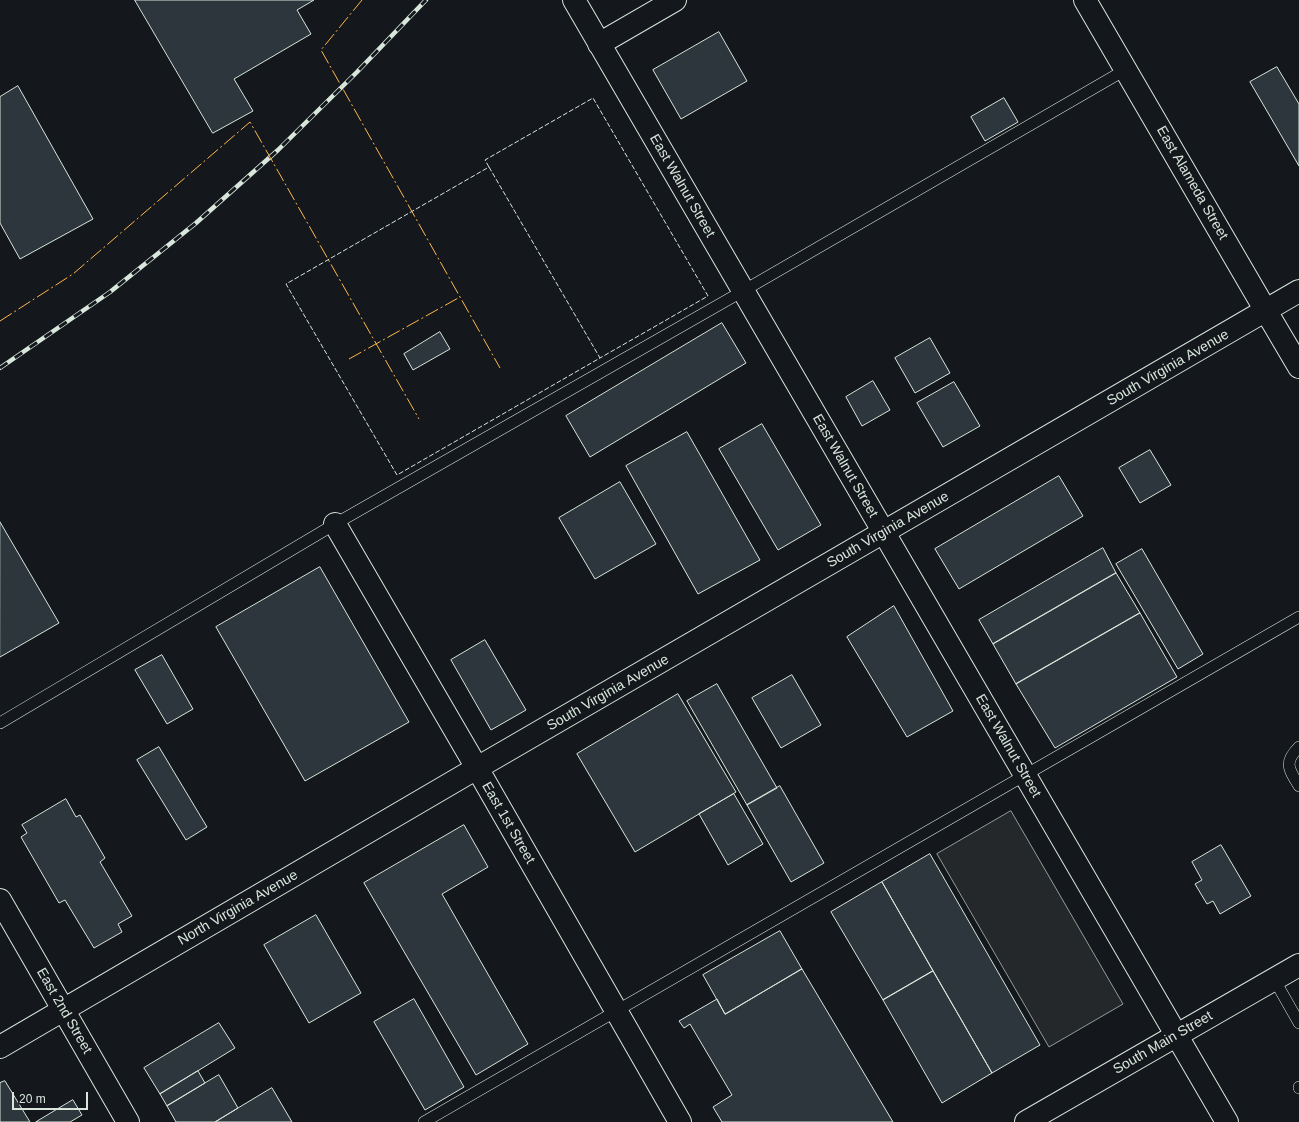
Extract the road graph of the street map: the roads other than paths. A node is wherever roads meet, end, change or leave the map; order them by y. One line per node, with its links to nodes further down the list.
1 (574, 0): 4 (street, East Walnut Street)
2 (675, 0): 4 (street)
3 (1084, 0): 5 (street, East Alameda Street)
4 (599, 44): 6 (street, East Walnut Street)
5 (1125, 70): 6 (lane); 8 (street, East Alameda Street)
6 (743, 291): 10 (lane); 11 (street, East Walnut Street)
7 (1299, 291): 8 (street, South Virginia Avenue)
8 (1266, 311): 9 (street, East Alameda Street); 11 (street, South Virginia Avenue)
9 (1299, 367)
10 (335, 524): 13 (lane); 15 (street, East 1st Street)
11 (884, 533): 15 (street, South Virginia Avenue); 16 (street, East Walnut Street)
12 (1299, 617): 16 (lane)
13 (0, 723)
14 (1299, 747): 17 (lane)
15 (476, 768): 21 (street, North Virginia Avenue); 22 (street, East 1st Street)
16 (1025, 775): 22 (lane); 24 (street, East Walnut Street)
17 (1299, 786)
18 (0, 900): 21 (street, East 2nd Street)
19 (1299, 965): 20 (street, South Main Street)
20 (1274, 979): 23 (lane); 24 (street, South Main Street)
21 (64, 1010): 25 (street, North Virginia Avenue); 26 (street, East 2nd Street)
22 (616, 1010): 27 (lane); 28 (street, East 1st Street)
23 (1299, 1023)
24 (1177, 1035): 29 (street, South Main Street); 30 (street, East Walnut Street)
25 (0, 1047)
26 (128, 1122)
27 (424, 1122)
28 (680, 1122)
29 (1026, 1122)
30 (1227, 1122)

